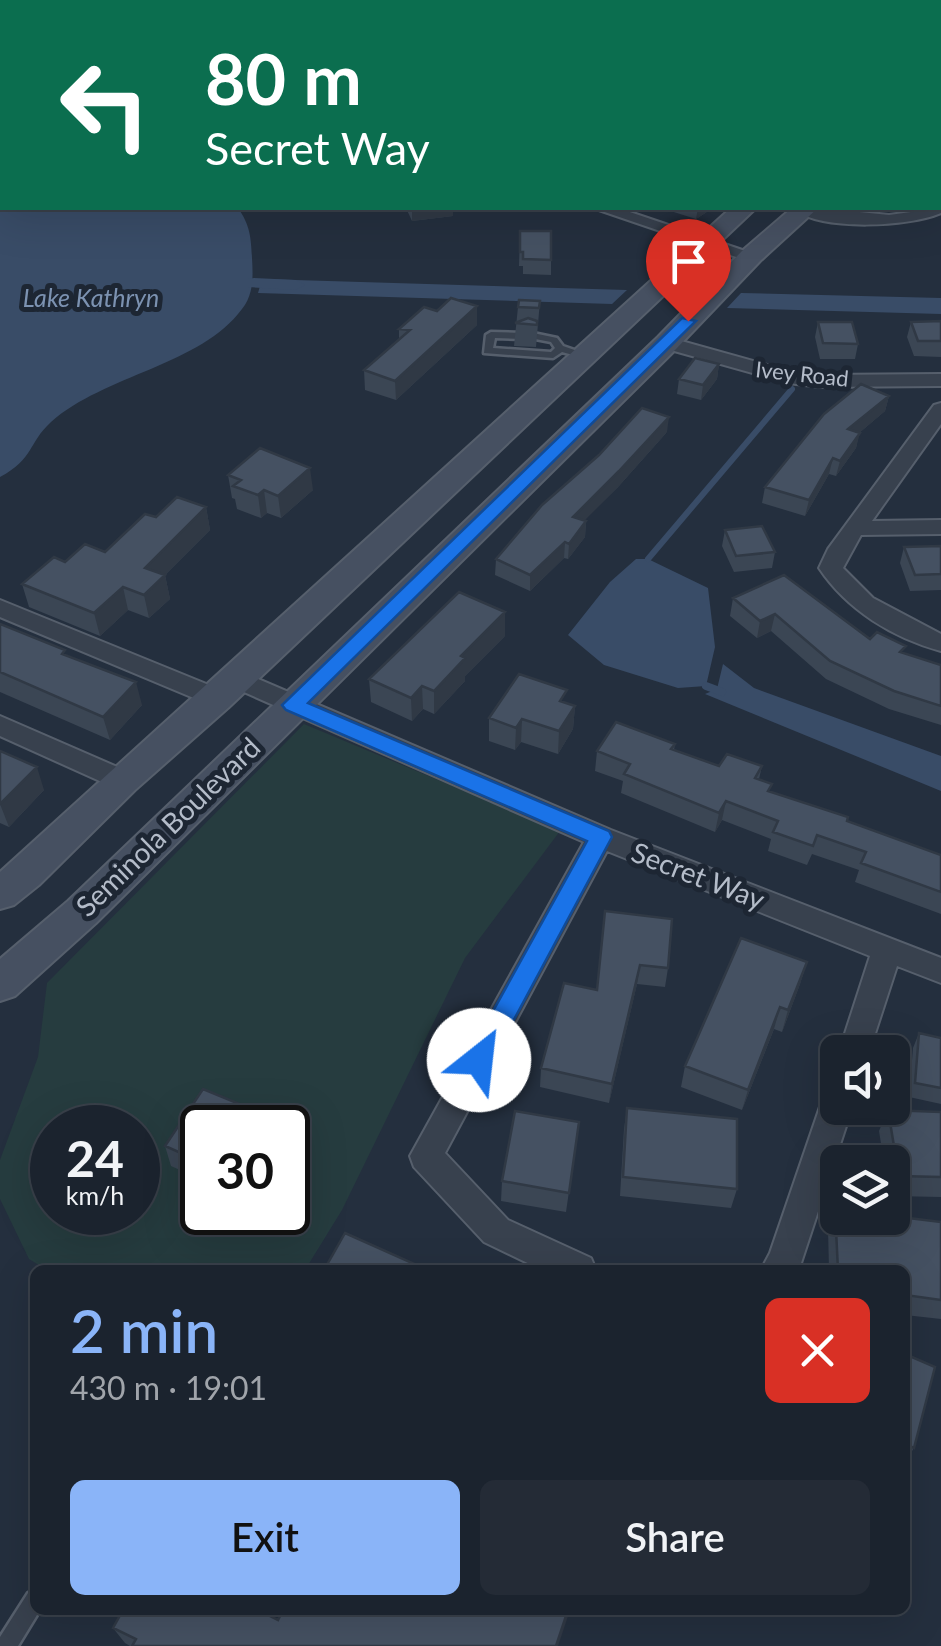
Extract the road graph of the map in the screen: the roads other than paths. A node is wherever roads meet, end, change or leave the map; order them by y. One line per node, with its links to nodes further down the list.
1 (608, 210): 5 (street)
2 (742, 210): 5 (main road)
3 (819, 210): 4 (street); 6 (main road, Seminola Boulevard)
4 (931, 210)
5 (706, 244): 6 (street); 8 (main road)
6 (751, 256): 7 (main road, Seminola Boulevard)
7 (667, 343): 9 (street, Ivey Road); 16 (main road, Seminola Boulevard)
8 (572, 351): 8 (lane); 15 (main road)
9 (941, 380)
10 (941, 409): 11 (street)
11 (856, 528): 12 (street); 14 (street)
12 (941, 528)
13 (0, 608): 15 (street, Secret Way)
14 (941, 642)
15 (227, 688): 16 (street, Secret Way); 18 (main road)
16 (293, 705): 19 (street, Secret Way); 23 (main road, Seminola Boulevard)
17 (0, 726): 18 (street)
18 (122, 780): 20 (main road)
19 (601, 837): 21 (street, Secret Way); 26 (street)
20 (8, 877)
21 (888, 950): 22 (street, Secret Way); 24 (street)
22 (941, 971)
23 (0, 984)
24 (860, 1035)
25 (830, 1125): 27 (street)
26 (568, 1265)
27 (782, 1265)
28 (30, 1608): 29 (lane)
29 (6, 1646)

